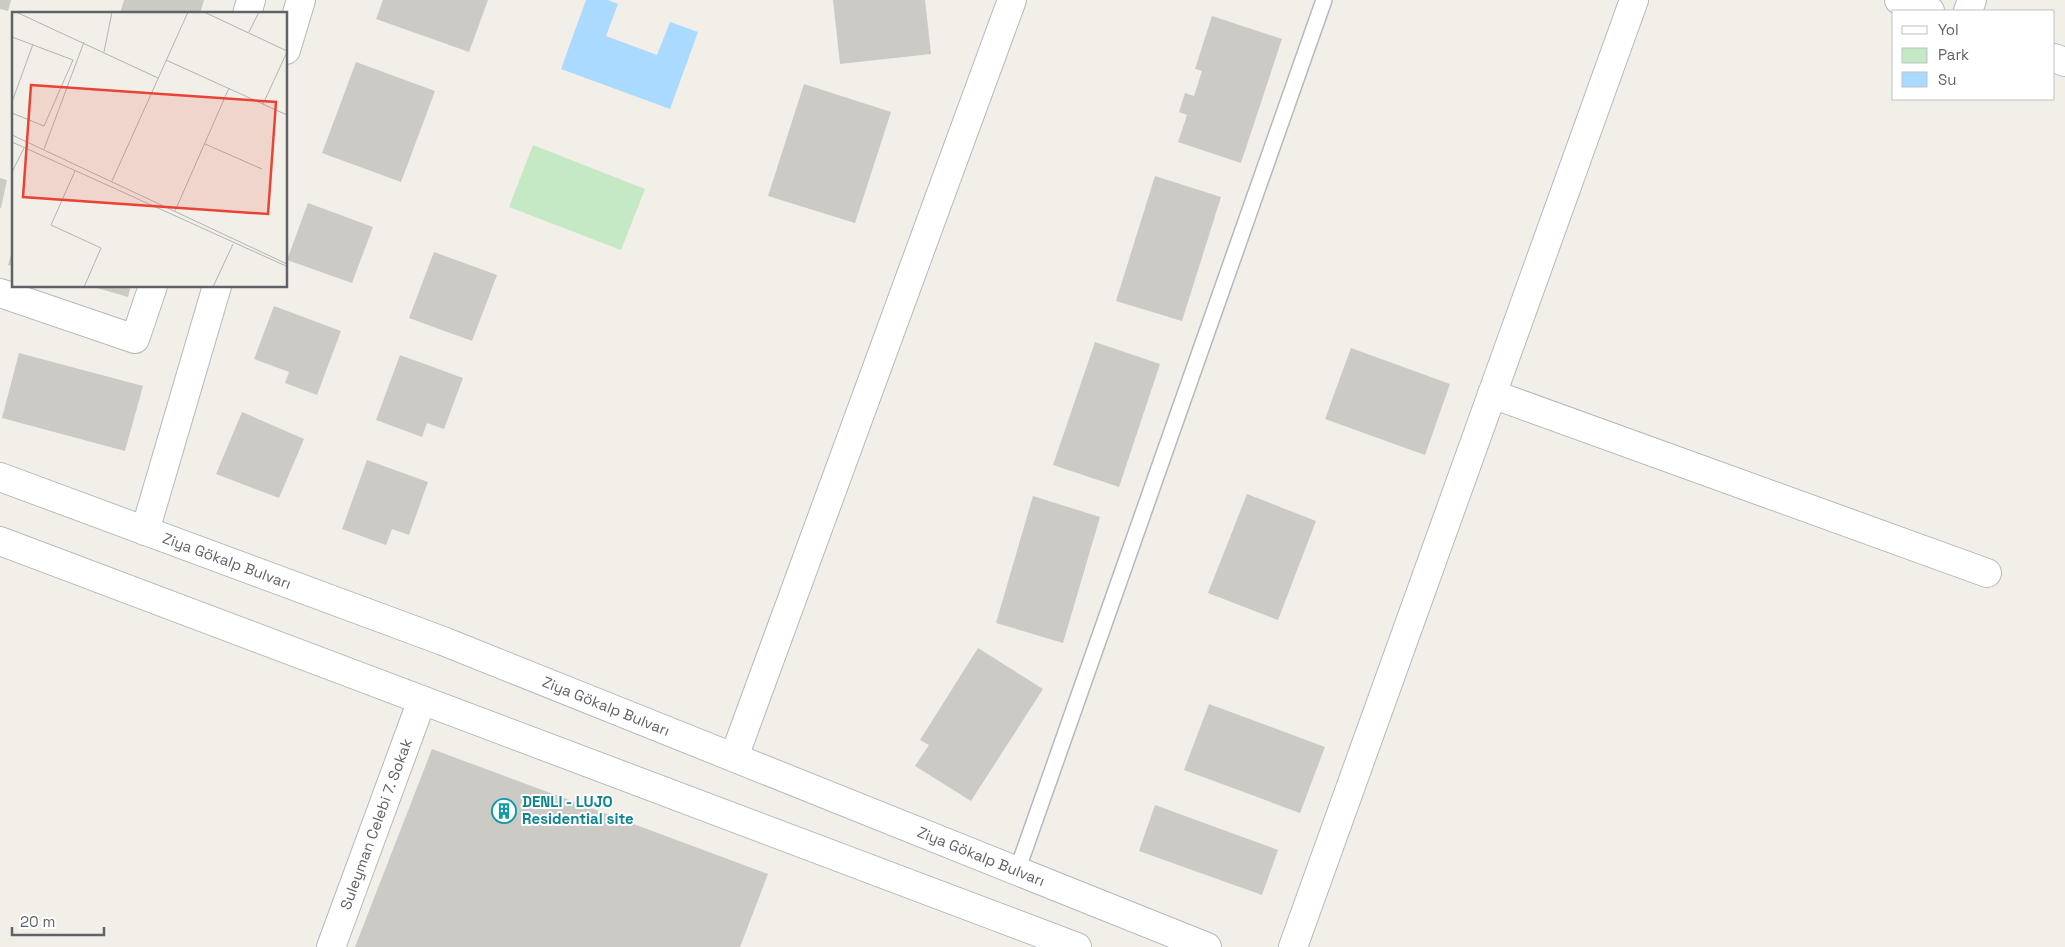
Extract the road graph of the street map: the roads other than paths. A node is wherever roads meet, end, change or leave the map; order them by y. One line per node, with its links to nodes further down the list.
1 (251, 0): 8 (street)
2 (301, 0): 9 (street)
3 (1012, 0): 19 (street)
4 (1324, 0): 20 (lane)
5 (1634, 0): 13 (street)
6 (1900, 0): 7 (street)
7 (1927, 10)
8 (247, 12)
9 (288, 43)
10 (152, 288): 12 (street)
11 (216, 288): 15 (street)
12 (0, 293)
13 (1492, 394): 17 (street); 24 (street)
14 (0, 477): 15 (street, Ziya Gökalp Bulvarı)
15 (145, 531): 19 (street, Ziya Gökalp Bulvarı)
16 (0, 541): 18 (street)
17 (1987, 573)
18 (422, 700): 21 (street, Suleyman Celebi 7. Sokak); 22 (street)
19 (734, 757): 20 (street, Ziya Gökalp Bulvarı)
20 (1017, 871): 23 (street, Ziya Gökalp Bulvarı)
21 (330, 947)
22 (1077, 947)
23 (1207, 947)
24 (1293, 947)

